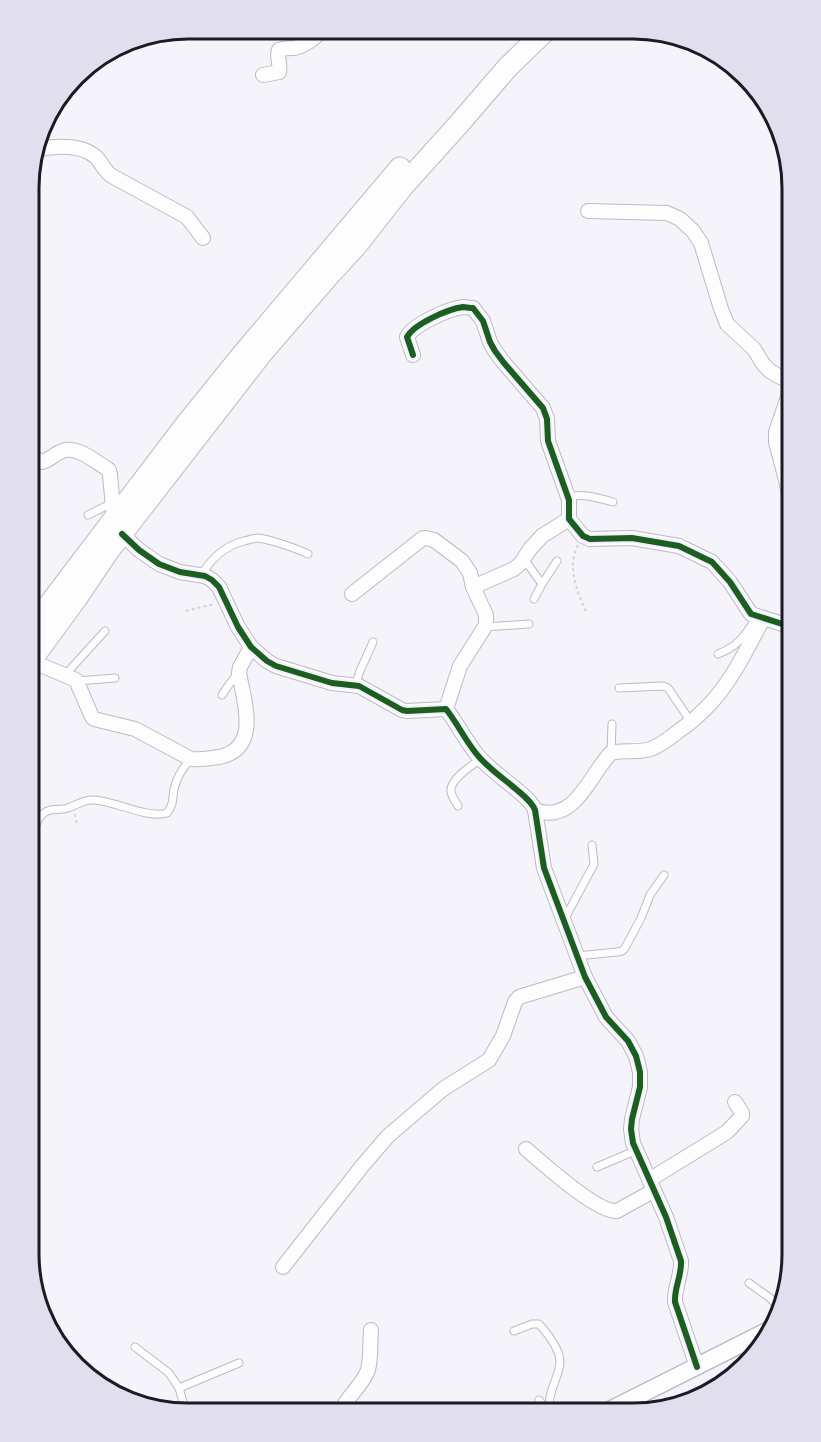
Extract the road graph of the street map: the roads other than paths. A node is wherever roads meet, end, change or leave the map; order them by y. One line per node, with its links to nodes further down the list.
1 (312, 39): 4 (street)
2 (519, 39): 6 (highway)
3 (537, 39): 6 (highway)
4 (264, 75)
5 (44, 148): 8 (street)
6 (394, 186): 19 (highway)
7 (588, 211): 10 (street)
8 (203, 238)
9 (413, 355): 16 (street)
10 (782, 378)
11 (782, 414): 15 (street)
12 (39, 460): 13 (street)
13 (42, 462): 14 (lane); 19 (street)
14 (39, 465)
15 (782, 465)
16 (568, 497): 17 (lane); 20 (street)
17 (613, 502)
18 (88, 515): 19 (lane)
19 (116, 518): 24 (street); 29 (highway); 36 (highway)
20 (569, 519): 22 (street); 30 (street)
21 (308, 554): 24 (lane)
22 (524, 558): 25 (lane); 26 (street)
23 (557, 561): 25 (lane)
24 (201, 576): 37 (street)
25 (542, 584): 28 (lane)
26 (473, 587): 27 (street); 33 (street)
27 (352, 594)
28 (534, 599)
29 (39, 618)
30 (760, 618): 32 (street); 38 (lane); 47 (street)
31 (529, 624): 33 (lane)
32 (782, 624)
33 (484, 627): 46 (street)
34 (105, 631): 41 (lane)
35 (374, 642): 43 (lane)
36 (39, 647)
37 (251, 647): 40 (street); 43 (street)
38 (718, 654)
39 (39, 666): 41 (street)
40 (239, 673): 45 (lane); 50 (street)
41 (71, 678): 42 (lane); 50 (street)
42 (115, 678)
43 (355, 686): 46 (street)
44 (619, 688): 47 (lane)
45 (222, 695)
46 (446, 709): 51 (street)
47 (691, 722): 49 (street)
48 (612, 724): 49 (lane)
49 (611, 753): 53 (street)
50 (191, 759): 54 (lane)
51 (481, 759): 52 (lane); 53 (street)
52 (458, 806)
53 (535, 810): 57 (street)
54 (39, 819)
55 (592, 845): 57 (lane)
56 (664, 875): 58 (lane)
57 (564, 920): 58 (street)
58 (577, 956): 59 (street)
59 (585, 977): 62 (street); 65 (street)
60 (735, 1102): 64 (street)
61 (526, 1149): 64 (street)
62 (637, 1150): 63 (lane); 64 (street)
63 (597, 1167)
64 (651, 1185): 73 (street)
65 (283, 1268)
66 (749, 1283): 67 (lane)
67 (774, 1302)
68 (372, 1330): 77 (street)
69 (514, 1331): 79 (lane)
70 (758, 1336): 73 (street)
71 (135, 1347): 74 (lane)
72 (239, 1363): 74 (lane)
73 (697, 1367): 80 (street)
74 (179, 1388): 76 (lane)
75 (539, 1400): 78 (lane)
76 (183, 1403)
77 (345, 1403)
78 (541, 1403)
79 (550, 1403)
80 (624, 1403)

